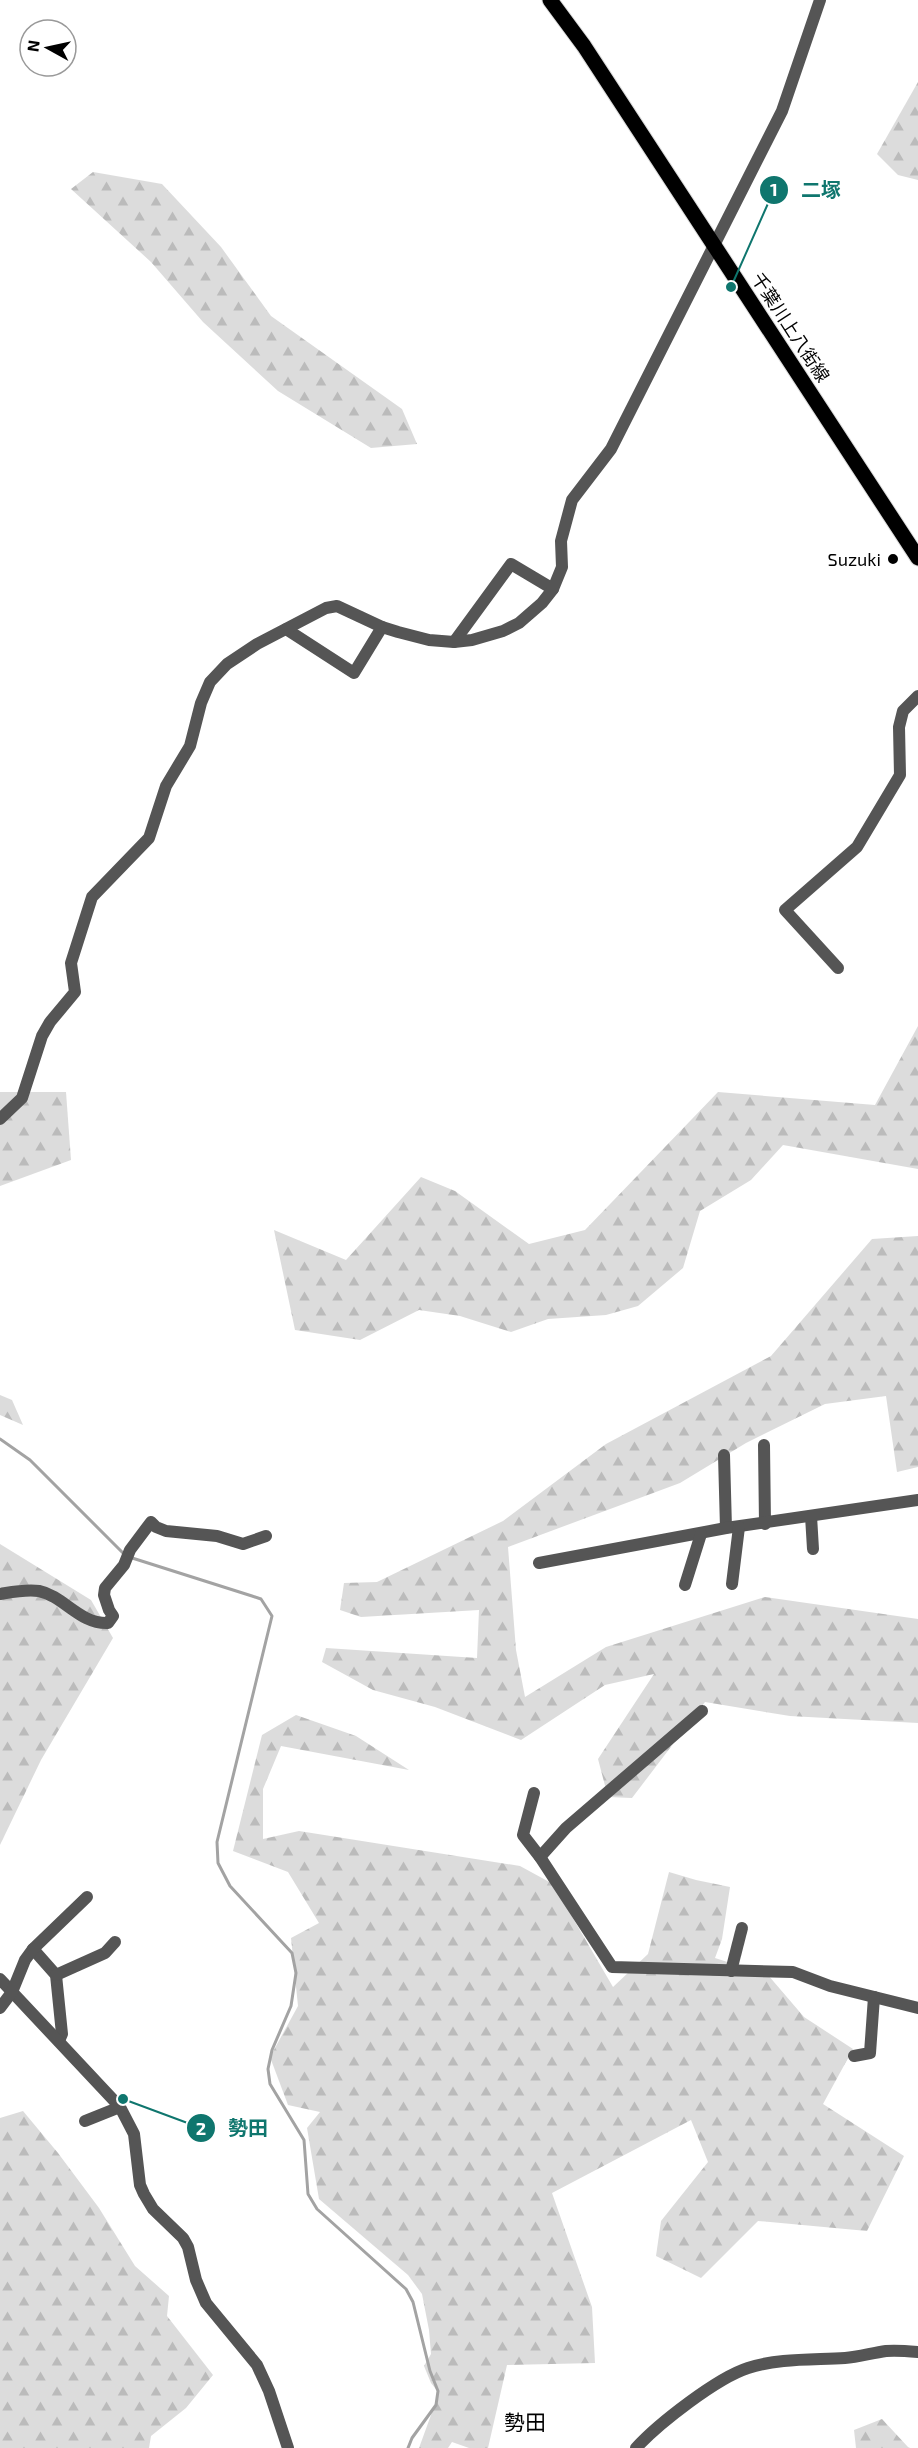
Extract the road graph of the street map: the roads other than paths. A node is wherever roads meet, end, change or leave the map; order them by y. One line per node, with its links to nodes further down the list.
1 (550, 0): 3 (main road, 千葉川上八街線)
2 (820, 0): 3 (street)
3 (714, 243): 4 (main road, 千葉川上八街線); 5 (street)
4 (918, 558)
5 (553, 589): 8 (street); 8 (street)
6 (382, 627): 7 (street); 7 (street); 8 (street)
7 (286, 629): 11 (street)
8 (454, 642)
9 (918, 696): 10 (street)
10 (838, 968)
11 (0, 1119)
12 (764, 1445): 16 (street)
13 (724, 1455): 18 (street)
14 (918, 1500): 15 (street)
15 (811, 1516): 16 (street); 21 (street)
16 (765, 1524): 17 (street)
17 (739, 1527): 18 (street); 24 (street)
18 (726, 1528): 19 (street)
19 (701, 1534): 22 (street); 23 (street)
20 (266, 1536): 25 (street)
21 (813, 1549)
22 (539, 1563)
23 (685, 1584)
24 (732, 1584)
25 (0, 1594)
26 (702, 1711): 28 (street)
27 (534, 1792): 28 (street)
28 (540, 1857): 33 (street)
29 (87, 1898): 32 (street)
30 (742, 1928): 33 (street)
31 (115, 1942): 34 (street)
32 (33, 1949): 34 (street); 36 (street)
33 (730, 1971): 37 (street)
34 (56, 1975): 40 (street)
35 (0, 1979): 36 (street)
36 (12, 1992): 38 (street); 40 (street)
37 (874, 1997): 39 (street); 41 (street)
38 (0, 2008)
39 (918, 2008)
40 (59, 2041): 42 (street)
41 (854, 2056)
42 (120, 2107): 43 (street); 45 (street)
43 (85, 2121)
44 (918, 2352): 46 (street)
45 (288, 2448)
46 (636, 2448)

